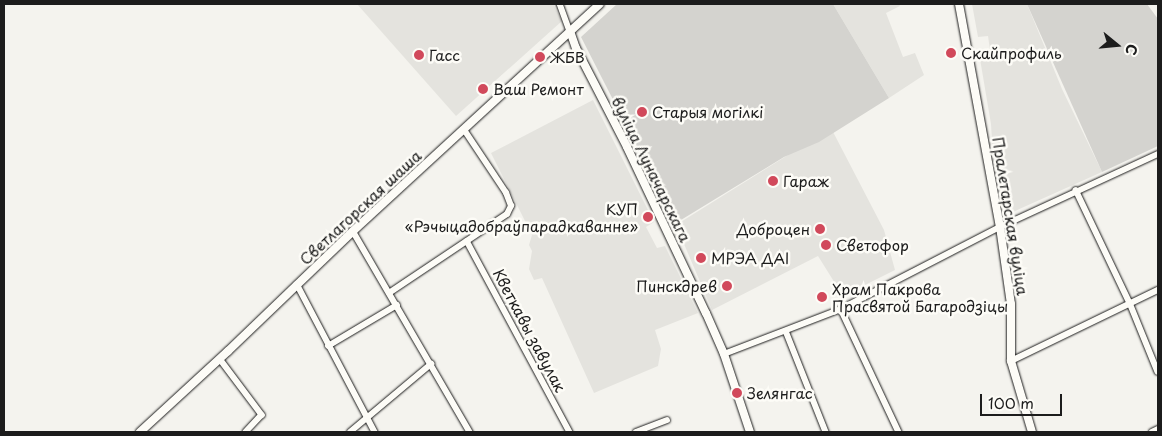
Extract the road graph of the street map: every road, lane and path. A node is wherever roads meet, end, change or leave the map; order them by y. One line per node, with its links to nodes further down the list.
1 (560, 4): 4 (street)
2 (600, 4): 4 (street, Светлагорская шаша)
3 (959, 4): 8 (street, Пралетарская вуліца)
4 (570, 31): 5 (street, Светлагорская шаша); 19 (street, вуліца Луначарскага)
5 (464, 130): 9 (street, Светлагорская шаша); 10 (street)
6 (1158, 154): 7 (street)
7 (1076, 190): 8 (street); 14 (street)
8 (1000, 227): 16 (street); 21 (street, Пралетарская вуліца)
9 (353, 231): 11 (street, Светлагорская шаша); 13 (street)
10 (468, 241): 13 (street); 33 (street, Кветкавы завулак)
11 (297, 284): 18 (street); 20 (street, Светлагорская шаша)
12 (1158, 290): 14 (street)
13 (389, 293): 15 (street)
14 (1130, 303): 21 (street); 22 (street)
15 (397, 306): 18 (street); 23 (street)
16 (841, 309): 17 (street); 37 (street)
17 (786, 331): 19 (street); 36 (street)
18 (328, 346): 25 (street)
19 (724, 354): 35 (street, вуліца Луначарскага)
20 (220, 359): 28 (street, Светлагорская шаша); 29 (street)
21 (1010, 361): 38 (street, Пралетарская вуліца)
22 (1156, 361): 24 (street)
23 (431, 364): 25 (street); 32 (street)
24 (1158, 372)
25 (367, 418): 30 (street); 31 (street)
26 (668, 420): 34 (street)
27 (1158, 429): 39 (street)
28 (140, 432)
29 (246, 432)
30 (350, 432)
31 (375, 432)
32 (470, 432)
33 (570, 432)
34 (636, 432)
35 (750, 432)
36 (826, 432)
37 (898, 432)
38 (1032, 432)
39 (1152, 432)

